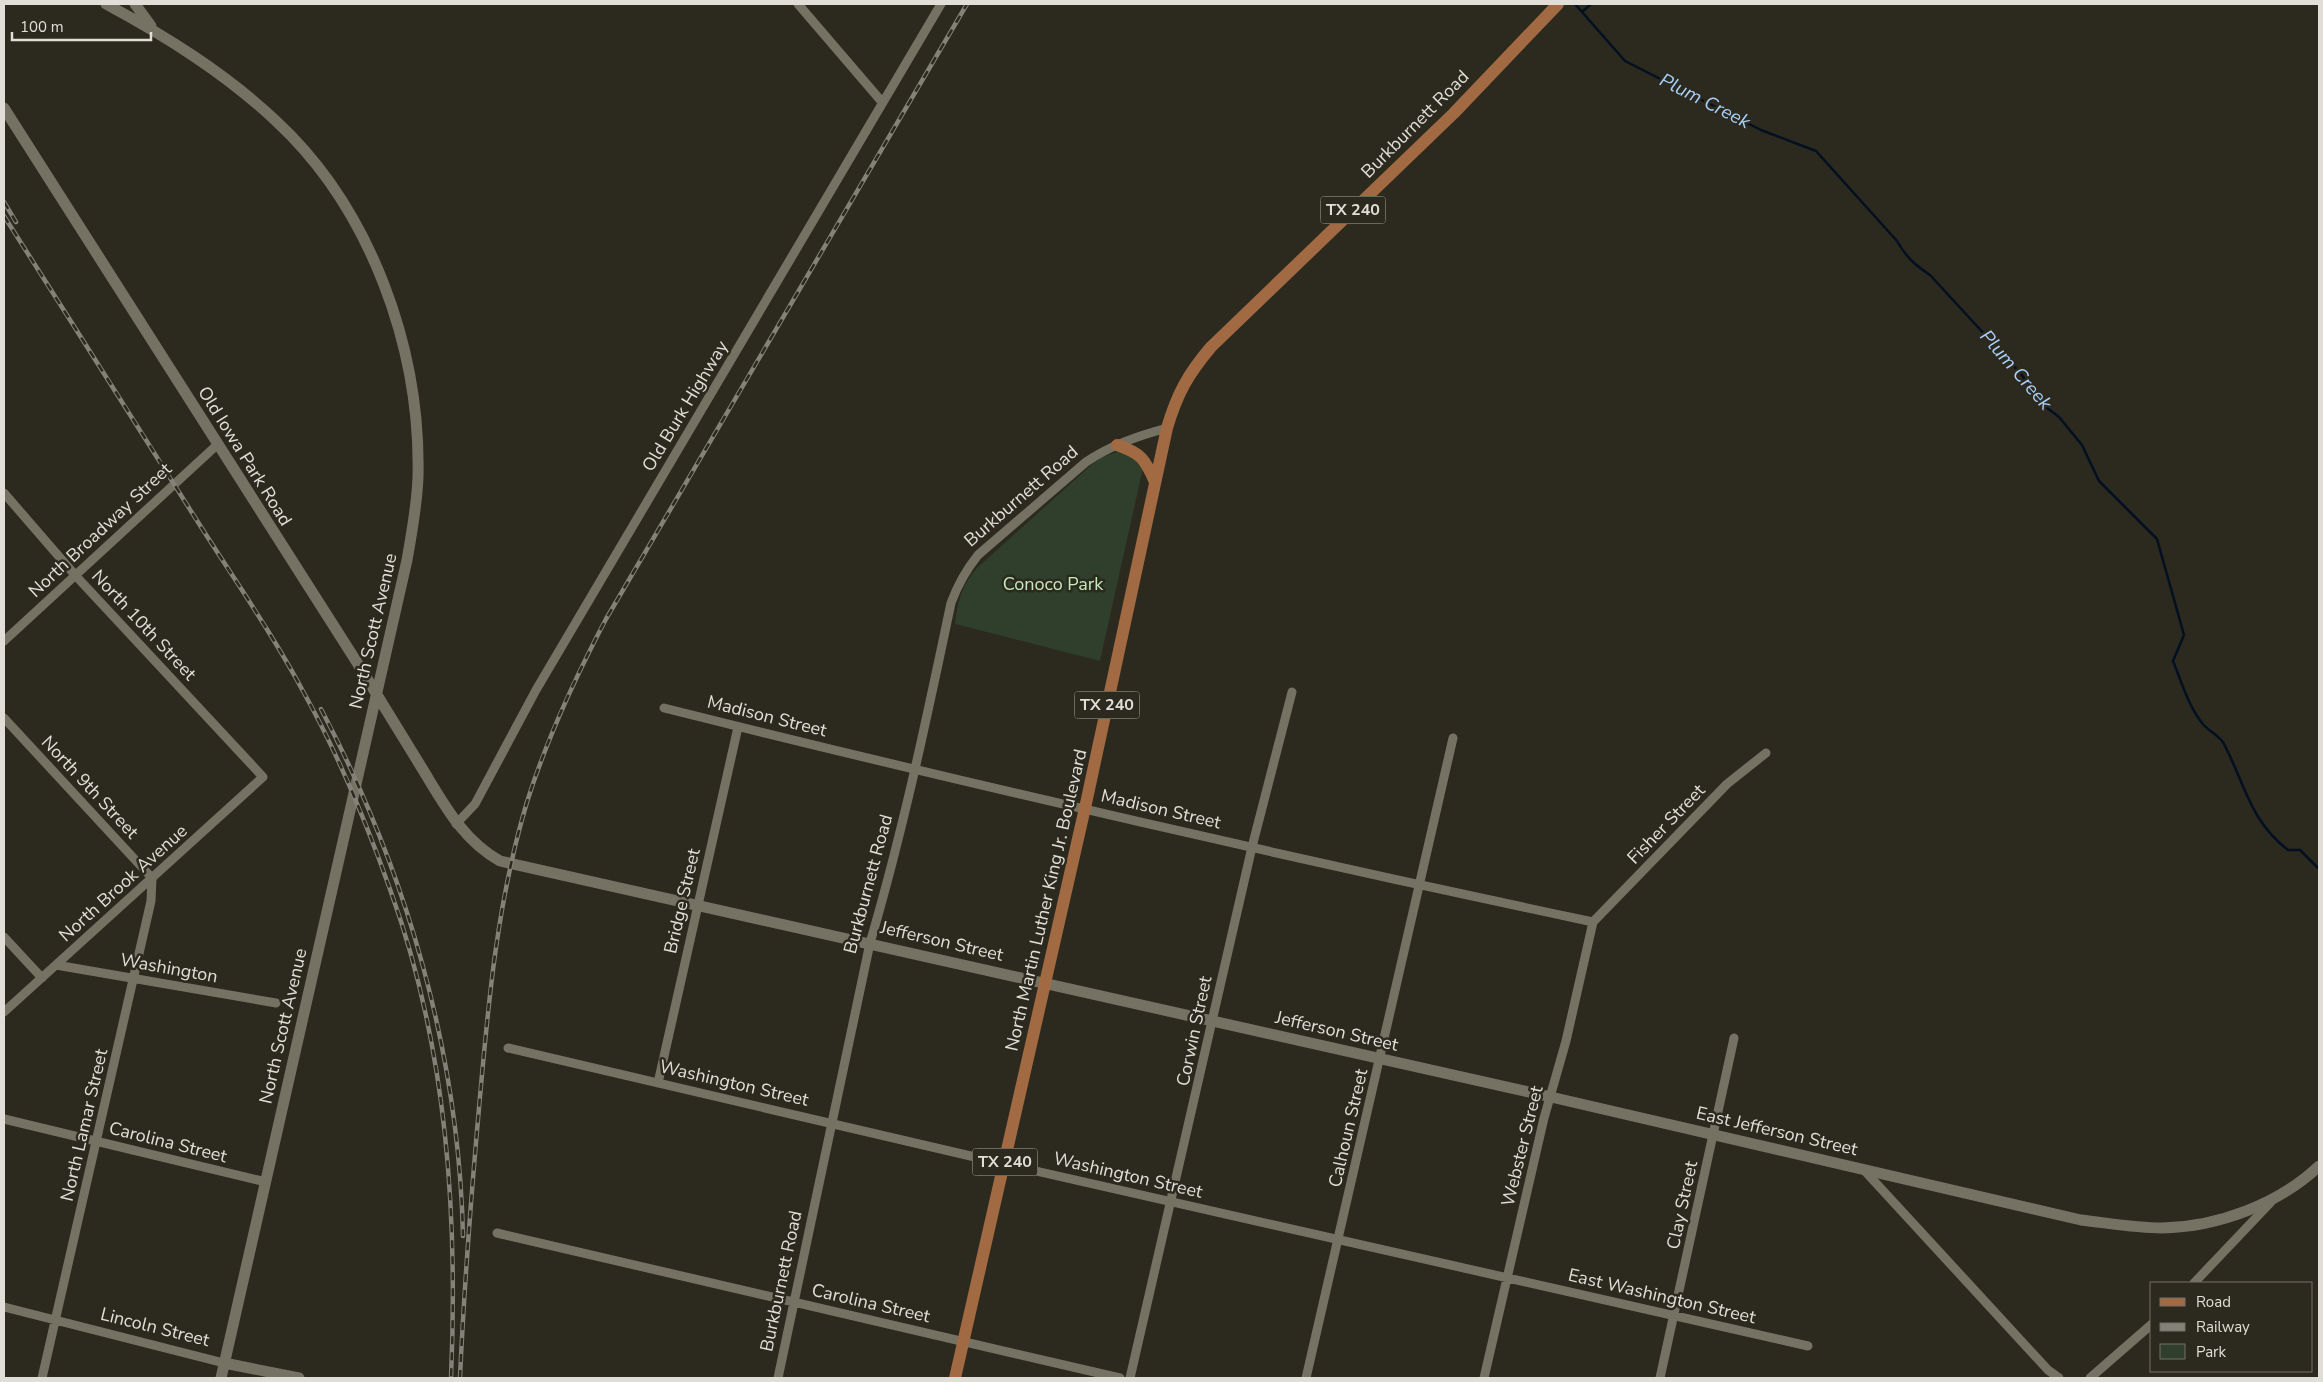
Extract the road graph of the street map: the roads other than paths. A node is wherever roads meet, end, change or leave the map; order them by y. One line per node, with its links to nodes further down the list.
1 (106, 4): 6 (street, North Scott Avenue)
2 (135, 4): 6 (street)
3 (798, 4): 7 (street)
4 (941, 4): 7 (street, Old Burk Highway)
5 (1558, 4): 9 (main road, Burkburnett Road / TX 240)
6 (153, 30): 52 (street, North Scott Avenue)
7 (882, 102): 25 (street, Old Burk Highway)
8 (4, 108): 10 (street, Old Iowa Park Road)
9 (1167, 428): 11 (street, Burkburnett Road); 12 (main road, North Martin Luther King Jr. Boulevard / TX 240)
10 (218, 444): 14 (street, North Broadway Street); 25 (street, Old Iowa Park Road)
11 (1117, 444): 12 (main road); 22 (street, Burkburnett Road)
12 (1155, 482): 24 (main road, North Martin Luther King Jr. Boulevard / TX 240)
13 (4, 493): 14 (street, North 10th Street)
14 (75, 575): 15 (street, North Broadway Street); 23 (street, North 10th Street)
15 (4, 641)
16 (1292, 692): 26 (street, Corwin Street)
17 (664, 708): 19 (street, Madison Street)
18 (4, 718): 27 (street, North 9th Street)
19 (738, 726): 22 (street, Madison Street); 29 (street, Bridge Street)
20 (1453, 738): 28 (street, Calhoun Street)
21 (1766, 753): 30 (street, Fisher Street)
22 (915, 770): 24 (street, Madison Street); 32 (street, Burkburnett Road)
23 (263, 777): 27 (street, North Brook Avenue)
24 (1085, 808): 26 (street, Madison Street); 36 (main road, North Martin Luther King Jr. Boulevard / TX 240)
25 (456, 824): 29 (street, Jefferson Street)
26 (1252, 847): 28 (street, Madison Street); 39 (street, Corwin Street)
27 (152, 878): 33 (street, North Brook Avenue); 35 (street, North Lamar Street)
28 (1420, 885): 30 (street, Madison Street); 42 (street, Calhoun Street)
29 (698, 905): 32 (street, Jefferson Street); 43 (street, Bridge Street)
30 (1593, 922): 44 (street, Webster Street)
31 (4, 937): 34 (street)
32 (870, 943): 36 (street, Jefferson Street); 46 (street, Burkburnett Road)
33 (56, 965): 34 (street, North Brook Avenue); 35 (street, Washington)
34 (42, 978): 38 (street, North Brook Avenue)
35 (133, 979): 37 (street, Washington); 48 (street, North Lamar Street)
36 (1045, 983): 39 (street, Jefferson Street); 49 (main road, North Martin Luther King Jr. Boulevard / TX 240)
37 (276, 1003)
38 (4, 1012)
39 (1212, 1020): 42 (street, Jefferson Street); 54 (street, Corwin Street)
40 (1734, 1038): 47 (street, Clay Street)
41 (508, 1048): 43 (street, Washington Street)
42 (1381, 1058): 44 (street, Jefferson Street); 56 (street, Calhoun Street)
43 (658, 1083): 46 (street, Washington Street)
44 (1551, 1097): 47 (street, East Jefferson Street); 57 (street, Webster Street)
45 (4, 1119): 48 (street, Carolina Street)
46 (831, 1122): 49 (street, Washington Street); 59 (street, Burkburnett Road)
47 (1714, 1135): 51 (street, East Jefferson Street); 61 (street, Clay Street)
48 (96, 1142): 52 (street, Carolina Street); 62 (street, North Lamar Street)
49 (1005, 1164): 54 (street, Washington Street); 64 (main road, North Martin Luther King Jr. Boulevard / TX 240)
50 (2319, 1166): 53 (street)
51 (1862, 1169): 53 (street); 77 (street, East Jefferson Street)
52 (266, 1182): 66 (street, North Scott Avenue)
53 (2275, 1198): 58 (street)
54 (1171, 1201): 56 (street, Washington Street); 73 (street, Corwin Street)
55 (498, 1233): 59 (street, Carolina Street)
56 (1340, 1238): 57 (street, Washington Street); 74 (street, Calhoun Street)
57 (1508, 1278): 61 (street, East Washington Street); 75 (street, Webster Street)
58 (2195, 1282)
59 (795, 1302): 64 (street, Carolina Street); 70 (street, Burkburnett Road)
60 (4, 1307): 62 (street, Lincoln Street)
61 (1674, 1315): 65 (street, East Washington Street); 76 (street, Clay Street)
62 (57, 1320): 66 (street, Lincoln Street); 67 (street, North Lamar Street)
63 (2150, 1326): 78 (street)
64 (963, 1342): 71 (main road, North Martin Luther King Jr. Boulevard / TX 240); 72 (street, Carolina Street)
65 (1808, 1346)
66 (224, 1362): 68 (street, North Scott Avenue); 69 (street, Lincoln Street)
67 (42, 1378)
68 (221, 1378)
69 (299, 1378)
70 (778, 1378)
71 (955, 1378)
72 (1120, 1378)
73 (1130, 1378)
74 (1306, 1378)
75 (1484, 1378)
76 (1660, 1378)
77 (2058, 1378)
78 (2090, 1378)

